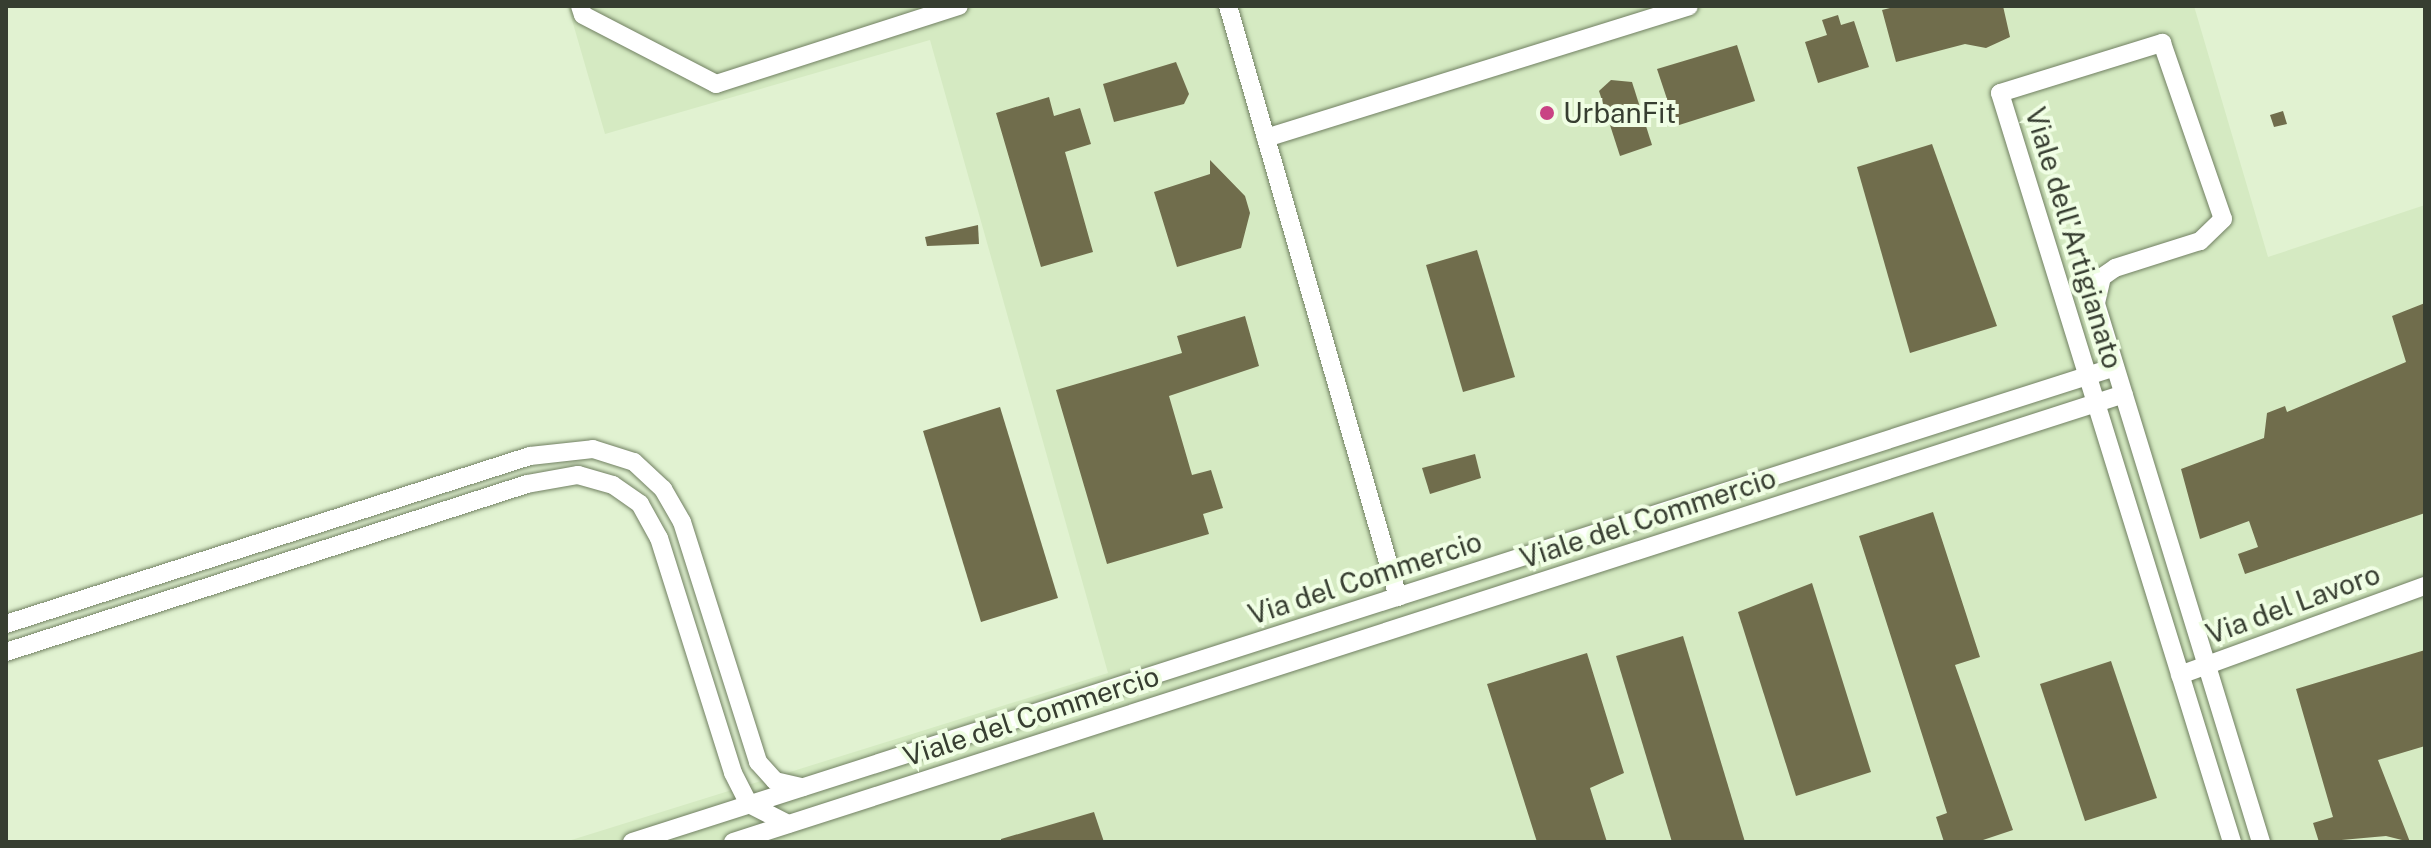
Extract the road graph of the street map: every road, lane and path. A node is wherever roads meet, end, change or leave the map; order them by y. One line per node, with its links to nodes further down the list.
1 (580, 6): 2 (street)
2 (959, 6)
3 (1228, 6): 5 (street)
4 (1689, 6): 5 (street)
5 (1266, 138): 11 (street)
6 (2115, 367): 7 (street, Via del Commercio); 7 (street, Viale dell'Artigianato); 8 (street, Viale dell'Artigianato)
7 (2087, 375): 9 (street, Viale dell'Artigianato); 11 (street, Via del Commercio)
8 (2124, 394): 9 (street, Viale del Commercio); 14 (street, Viale dell'Artigianato)
9 (2096, 403): 15 (street, Viale dell'Artigianato); 18 (street, Viale del Commercio)
10 (2425, 586): 14 (street, Via del Lavoro)
11 (1398, 597): 16 (street, Via del Commercio)
12 (6, 624): 16 (street)
13 (6, 652): 17 (street)
14 (2207, 666): 15 (street, Via del Lavoro); 22 (street, Viale dell'Artigianato)
15 (2180, 675): 21 (street, Viale dell'Artigianato)
16 (805, 787): 17 (street, Via del Commercio)
17 (749, 804): 18 (street); 19 (street, Via del Commercio)
18 (788, 824): 20 (street, Viale del Commercio)
19 (632, 842)
20 (733, 842)
21 (2232, 842)
22 (2261, 842)

